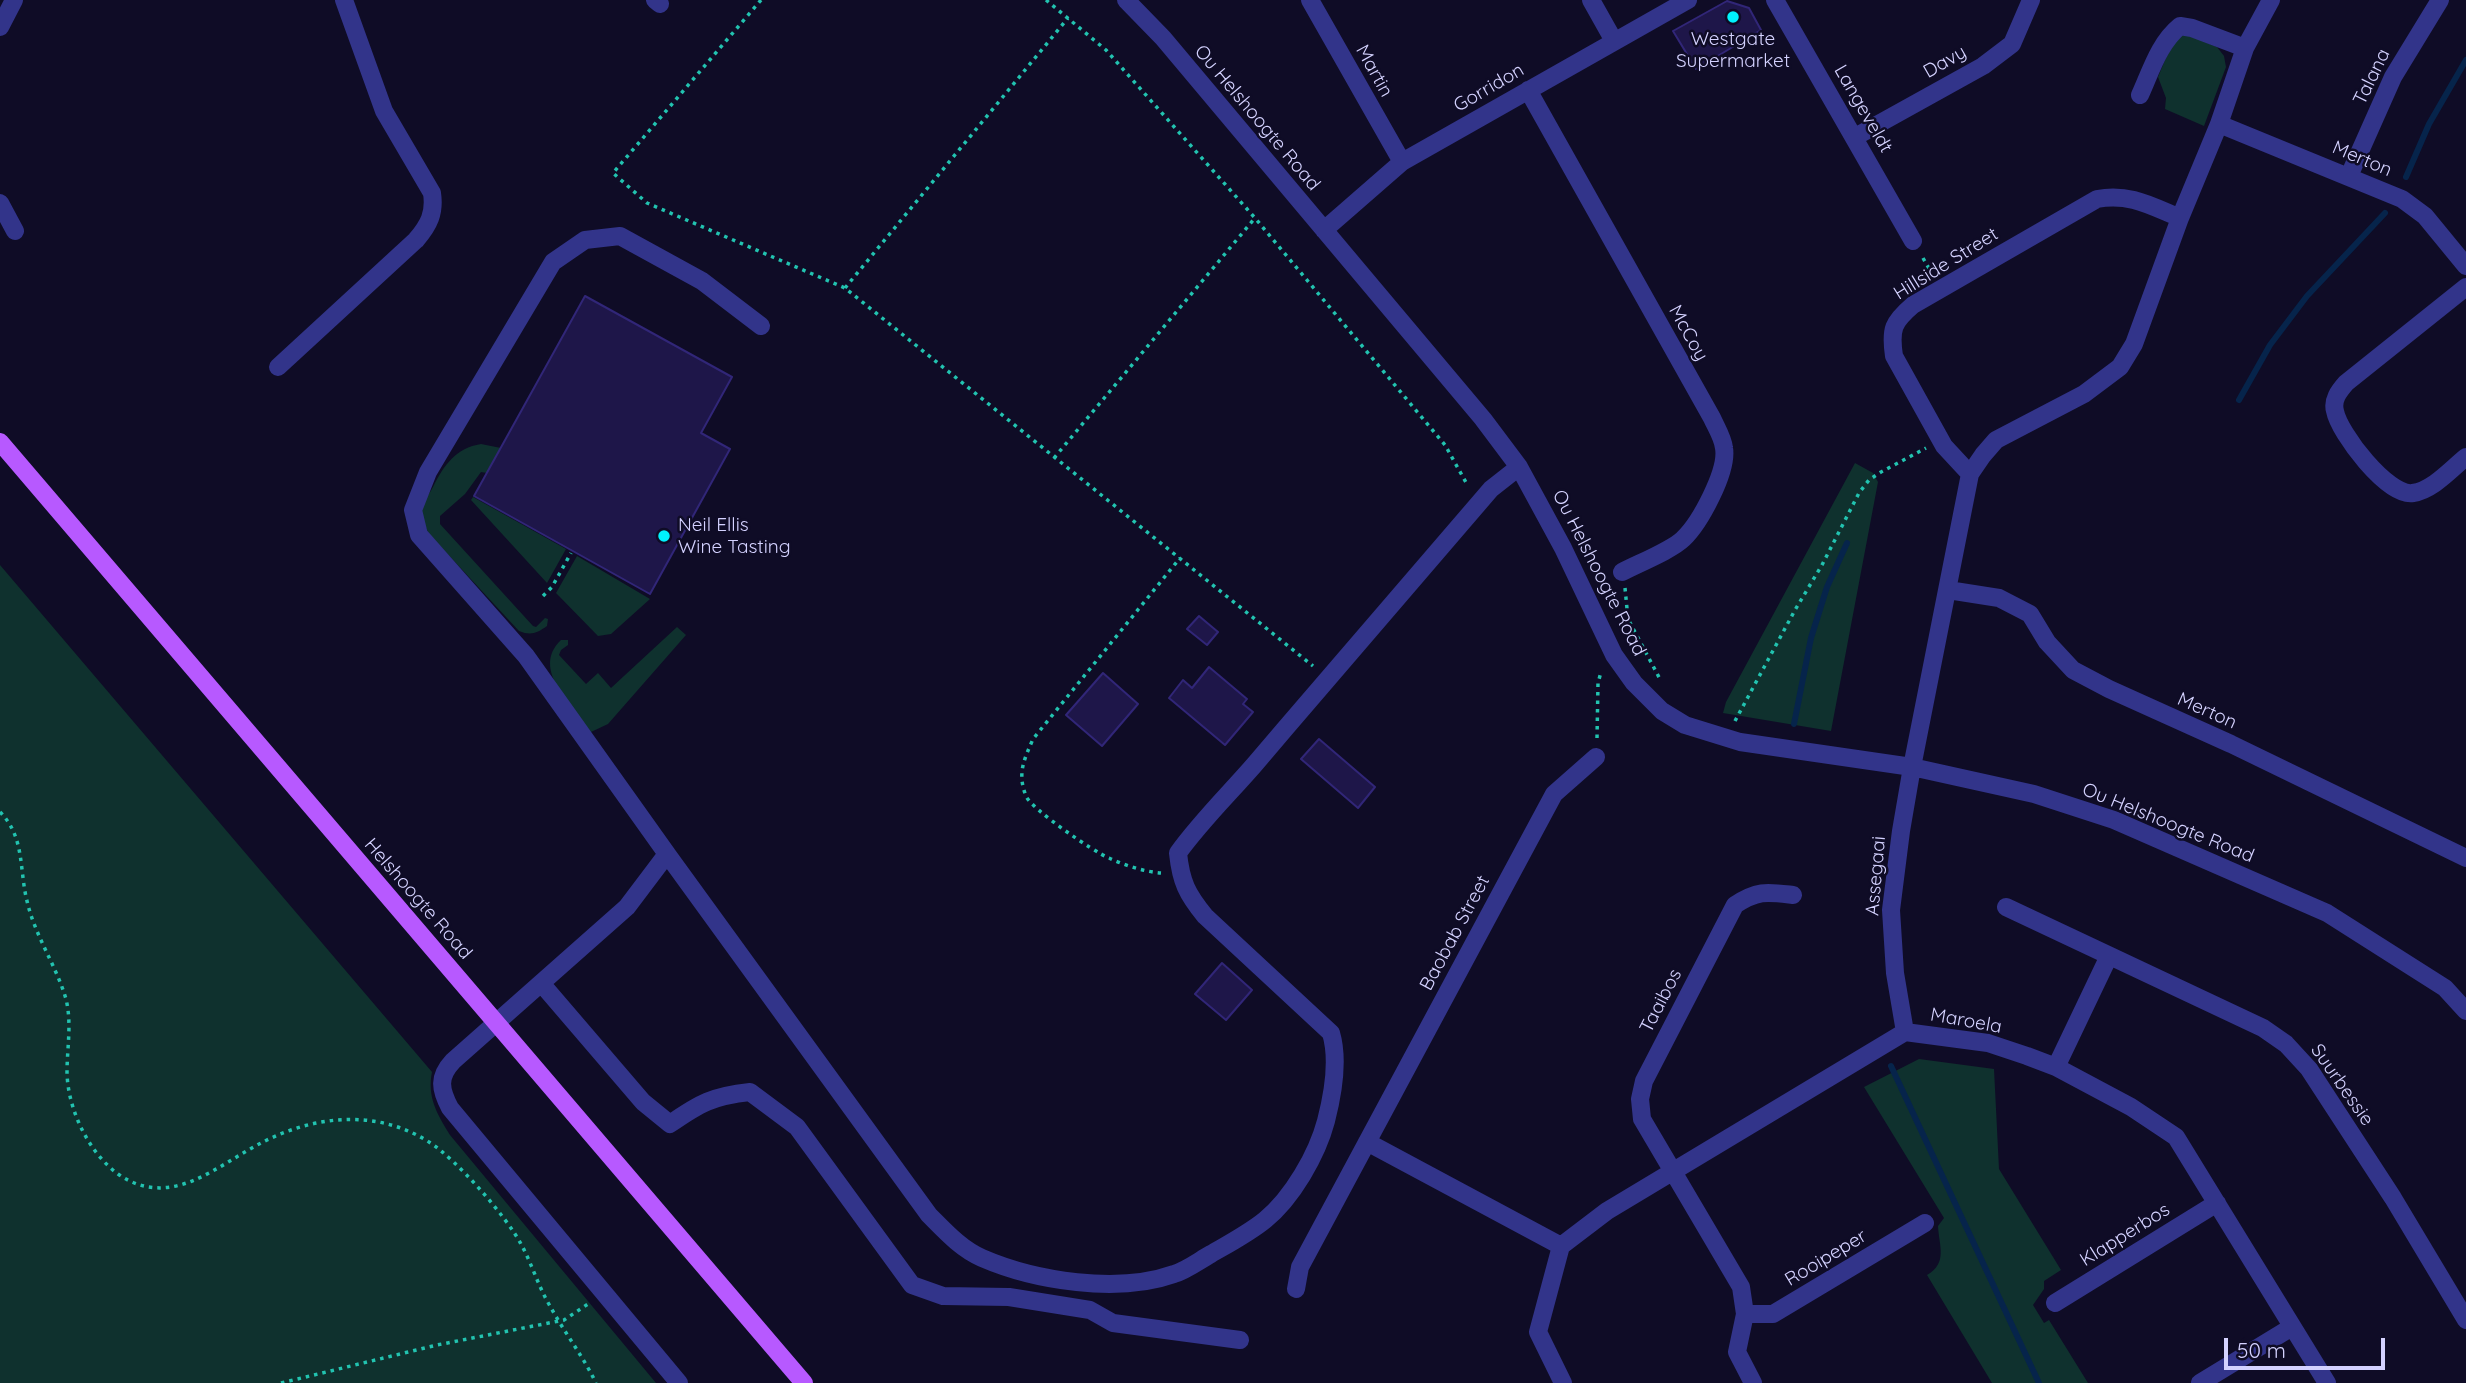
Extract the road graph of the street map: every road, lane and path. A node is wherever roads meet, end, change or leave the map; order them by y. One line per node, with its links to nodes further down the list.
1 (13, 0): 14 (street)
2 (344, 0): 34 (street)
3 (761, 0): 31 (path)
4 (1046, 0): 13 (path)
5 (1126, 0): 26 (street, Ou Helshoogte Road)
6 (1310, 0): 21 (street, Martin)
7 (1591, 0): 15 (street)
8 (1688, 0): 15 (street, Gorridon)
9 (1775, 0): 20 (street, Langeveldt)
10 (2031, 0): 20 (street, Davy)
11 (2271, 0): 16 (street)
12 (2440, 0): 22 (street, Talana)
13 (1068, 18): 24 (path); 31 (path)
14 (0, 27)
15 (1614, 41): 17 (street, Gorridon)
16 (2245, 48): 18 (street); 19 (street)
17 (1528, 90): 21 (street, Gorridon); 44 (street, McCoy)
18 (2140, 95)
19 (2219, 124): 22 (street, Merton); 25 (street)
20 (1855, 137): 28 (street, Langeveldt)
21 (1402, 162): 26 (street, Gorridon)
22 (2349, 176): 29 (street, Merton)
23 (0, 203): 27 (street)
24 (1255, 218): 38 (path); 41 (path)
25 (2180, 218): 32 (street, Hillside Street); 40 (street)
26 (1324, 230): 39 (street, Ou Helshoogte Road)
27 (15, 231)
28 (1913, 241): 32 (path)
29 (2466, 266)
30 (2466, 287): 37 (street)
31 (845, 288): 38 (path)
32 (1940, 289): 35 (street, Hillside Street)
33 (761, 326): 56 (street)
34 (278, 367)
35 (1940, 439): 40 (street, Hillside Street); 52 (path)
36 (0, 442): 66 (main road, Helshoogte Road)
37 (2466, 457)
38 (1054, 458): 43 (path)
39 (1519, 467): 41 (street); 54 (street, Ou Helshoogte Road)
40 (1970, 474): 45 (street)
41 (1471, 513): 50 (street)
42 (571, 553): 46 (path)
43 (1180, 558): 50 (path); 58 (path)
44 (1622, 572): 47 (path)
45 (1948, 590): 54 (street); 57 (street, Merton)
46 (543, 596)
47 (1639, 640): 48 (path); 51 (path)
48 (1633, 644)
49 (1604, 662): 53 (path)
50 (1327, 678): 58 (street)
51 (1663, 686)
52 (1735, 721)
53 (1597, 757): 69 (street, Baobab Street)
54 (1912, 767): 63 (street, Ou Helshoogte Road); 67 (street, Assegaai)
55 (0, 812): 79 (path)
56 (667, 855): 58 (street); 62 (street)
57 (2466, 858)
58 (1180, 873)
59 (1793, 895): 70 (street, Taaibos)
60 (2006, 907): 61 (street, Suurbessie)
61 (2109, 956): 68 (street); 78 (street, Suurbessie)
62 (541, 983): 66 (street); 81 (street)
63 (2445, 988): 64 (street, Ou Helshoogte Road); 65 (street, Ou Helshoogte Road)
64 (2466, 993)
65 (2466, 1011)
66 (496, 1023): 75 (street); 85 (main road, Helshoogte Road)
67 (1905, 1032): 68 (street, Maroela); 70 (street, Maroela)
68 (2056, 1067): 71 (street, Maroela)
69 (1367, 1142): 73 (street); 74 (street, Baobab Street)
70 (1673, 1173): 73 (street, Maroela); 77 (street, Taaibos)
71 (2217, 1203): 76 (street, Klapperbos); 80 (street, Maroela)
72 (1925, 1223): 77 (street, Rooipeper)
73 (1561, 1246): 86 (street)
74 (1296, 1289)
75 (605, 1294): 79 (path); 84 (street)
76 (2055, 1303)
77 (1745, 1314): 87 (street)
78 (2466, 1320)
79 (559, 1321): 82 (path); 83 (path)
80 (2292, 1327): 88 (street); 89 (street, Maroela)
81 (1240, 1340)
82 (281, 1383)
83 (596, 1383)
84 (679, 1383)
85 (804, 1383)
86 (1563, 1383)
87 (1753, 1383)
88 (2200, 1383)
89 (2327, 1383)

